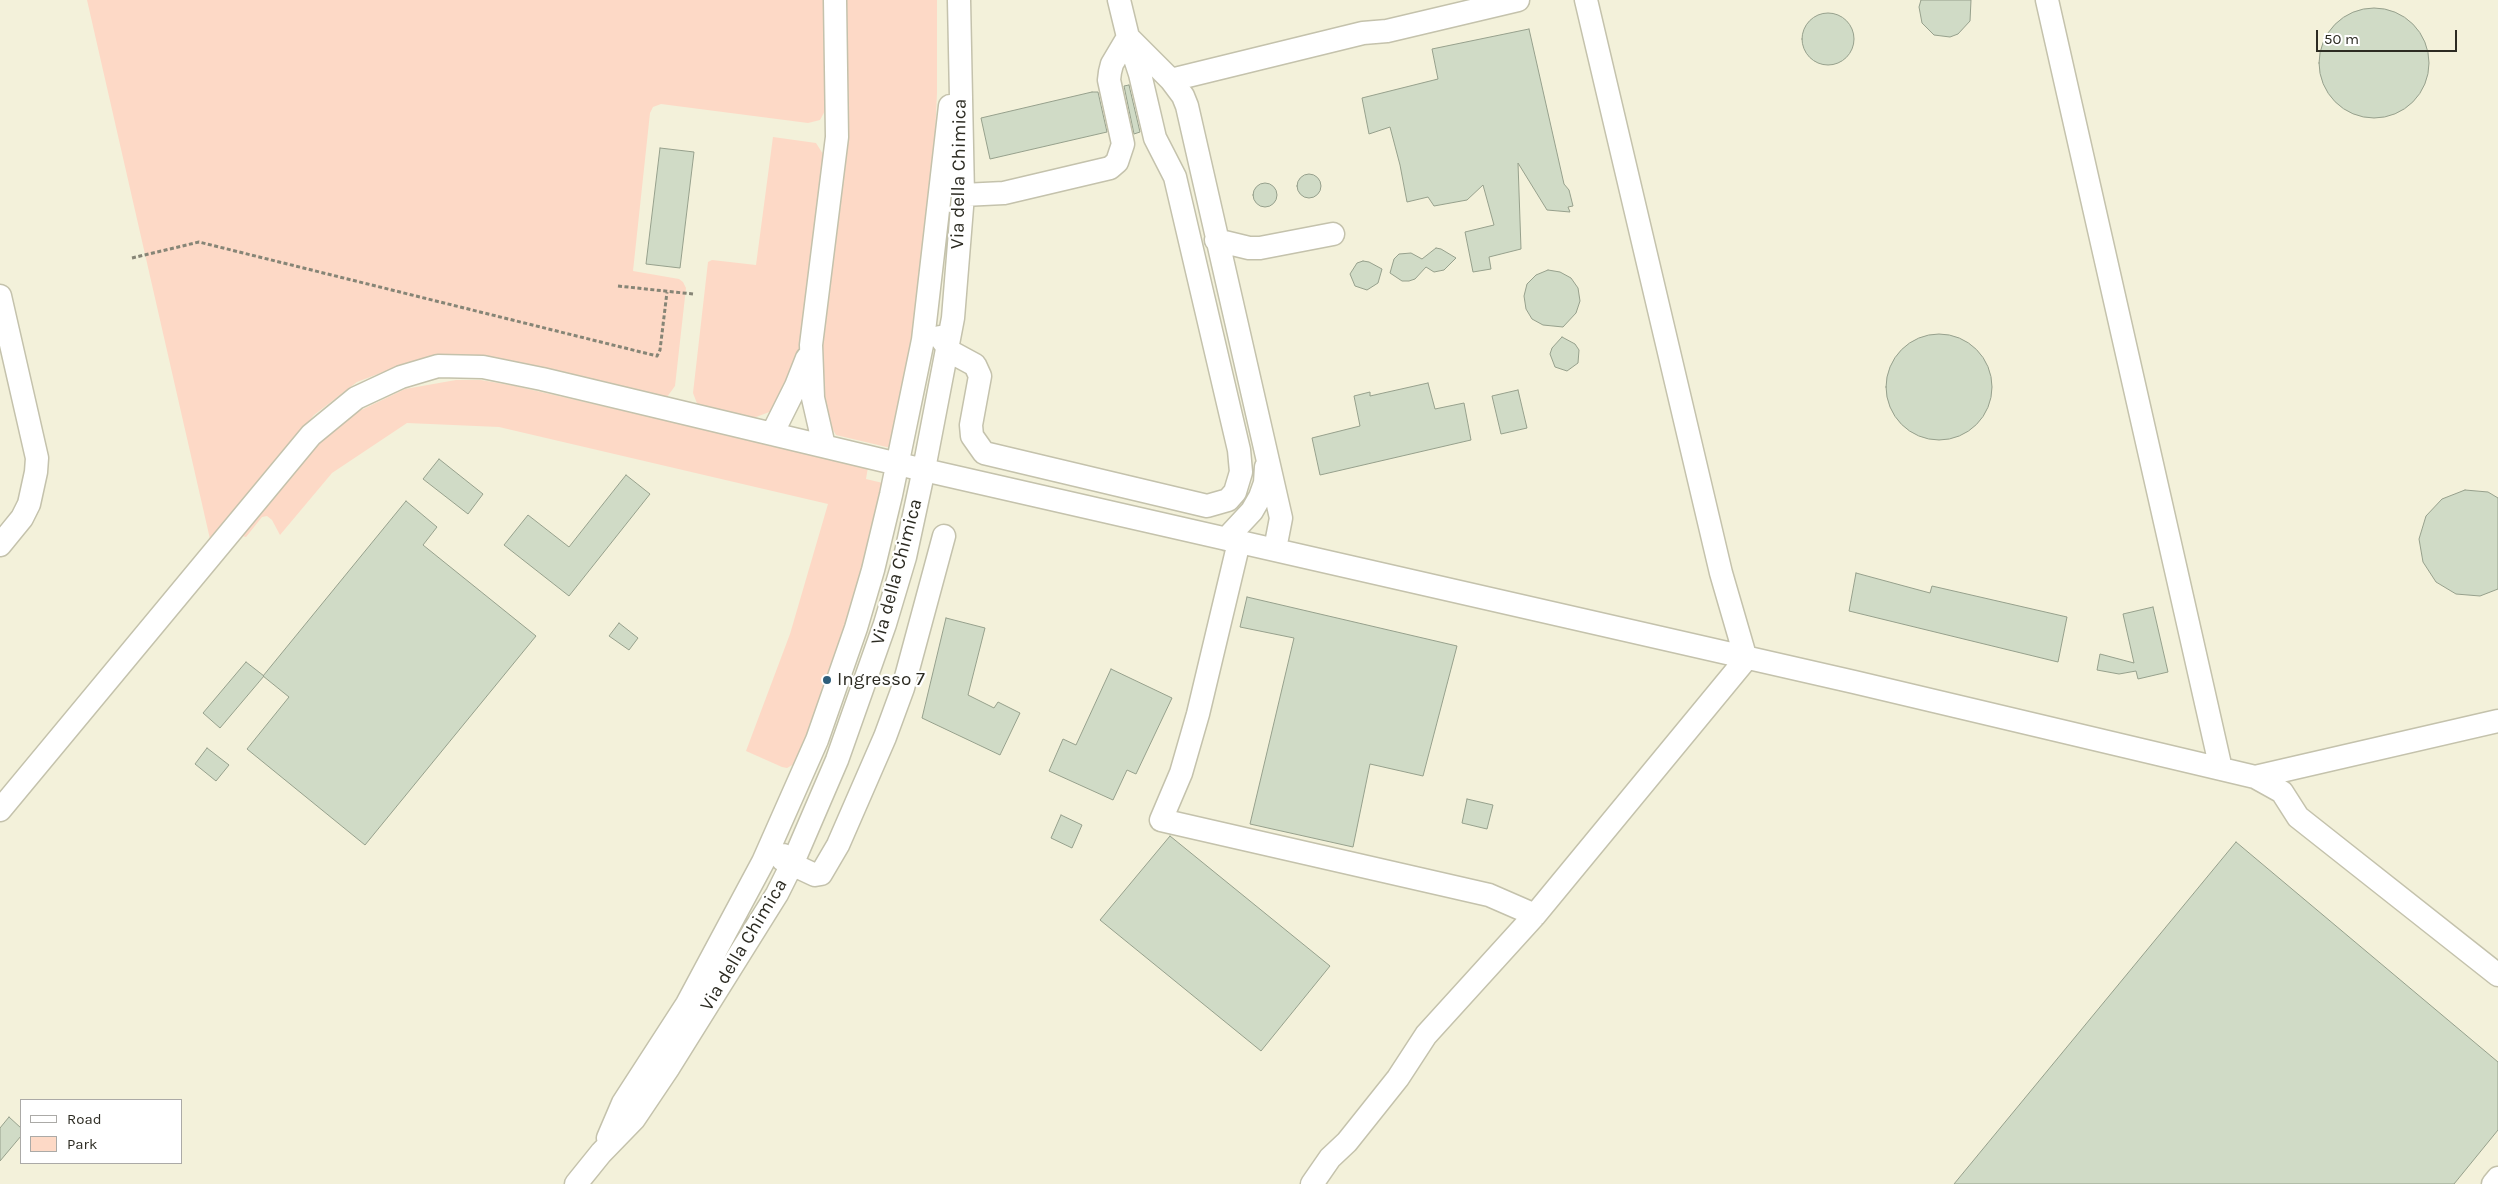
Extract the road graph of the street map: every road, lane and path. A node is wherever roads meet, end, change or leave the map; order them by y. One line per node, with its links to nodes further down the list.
1 (835, 0): 18 (lane)
2 (1119, 0): 7 (lane)
3 (1518, 0): 8 (lane)
4 (1586, 0): 30 (lane)
5 (2047, 0): 32 (lane)
6 (959, 5): 9 (lane, Via della Chimica); 10 (lane, Via della Chimica)
7 (1128, 37): 8 (lane); 10 (lane); 19 (lane)
8 (1171, 80): 12 (lane)
9 (950, 107): 19 (lane); 23 (lane, Via della Chimica)
10 (963, 195): 19 (lane, Via della Chimica)
11 (1333, 234): 12 (lane)
12 (1216, 240): 22 (lane)
13 (132, 258): 15 (path)
14 (618, 286): 15 (path)
15 (667, 292): 16 (path)
16 (693, 294)
17 (0, 296): 27 (lane)
18 (811, 345): 20 (lane); 21 (lane)
19 (947, 347): 24 (lane, Via della Chimica)
20 (772, 434): 21 (lane); 34 (lane)
21 (824, 446): 23 (lane)
22 (1267, 459): 26 (lane); 28 (lane)
23 (898, 464): 24 (lane); 29 (lane, Via della Chimica)
24 (924, 469): 26 (lane); 35 (lane, Via della Chimica)
25 (944, 536): 35 (lane)
26 (1233, 540): 28 (lane); 36 (lane)
27 (0, 545)
28 (1275, 549): 30 (lane)
29 (873, 570): 35 (lane); 38 (lane, Via della Chimica)
30 (1746, 658): 32 (lane); 36 (lane)
31 (2498, 721): 33 (lane)
32 (2221, 769): 33 (lane)
33 (2255, 777): 37 (lane)
34 (4, 797)
35 (792, 864): 38 (lane, Via della Chimica)
36 (1534, 916): 41 (lane)
37 (2498, 975)
38 (601, 1152): 40 (lane, Via della Chimica)
39 (2498, 1178): 42 (lane)
40 (576, 1184)
41 (1312, 1184)
42 (2493, 1184)

